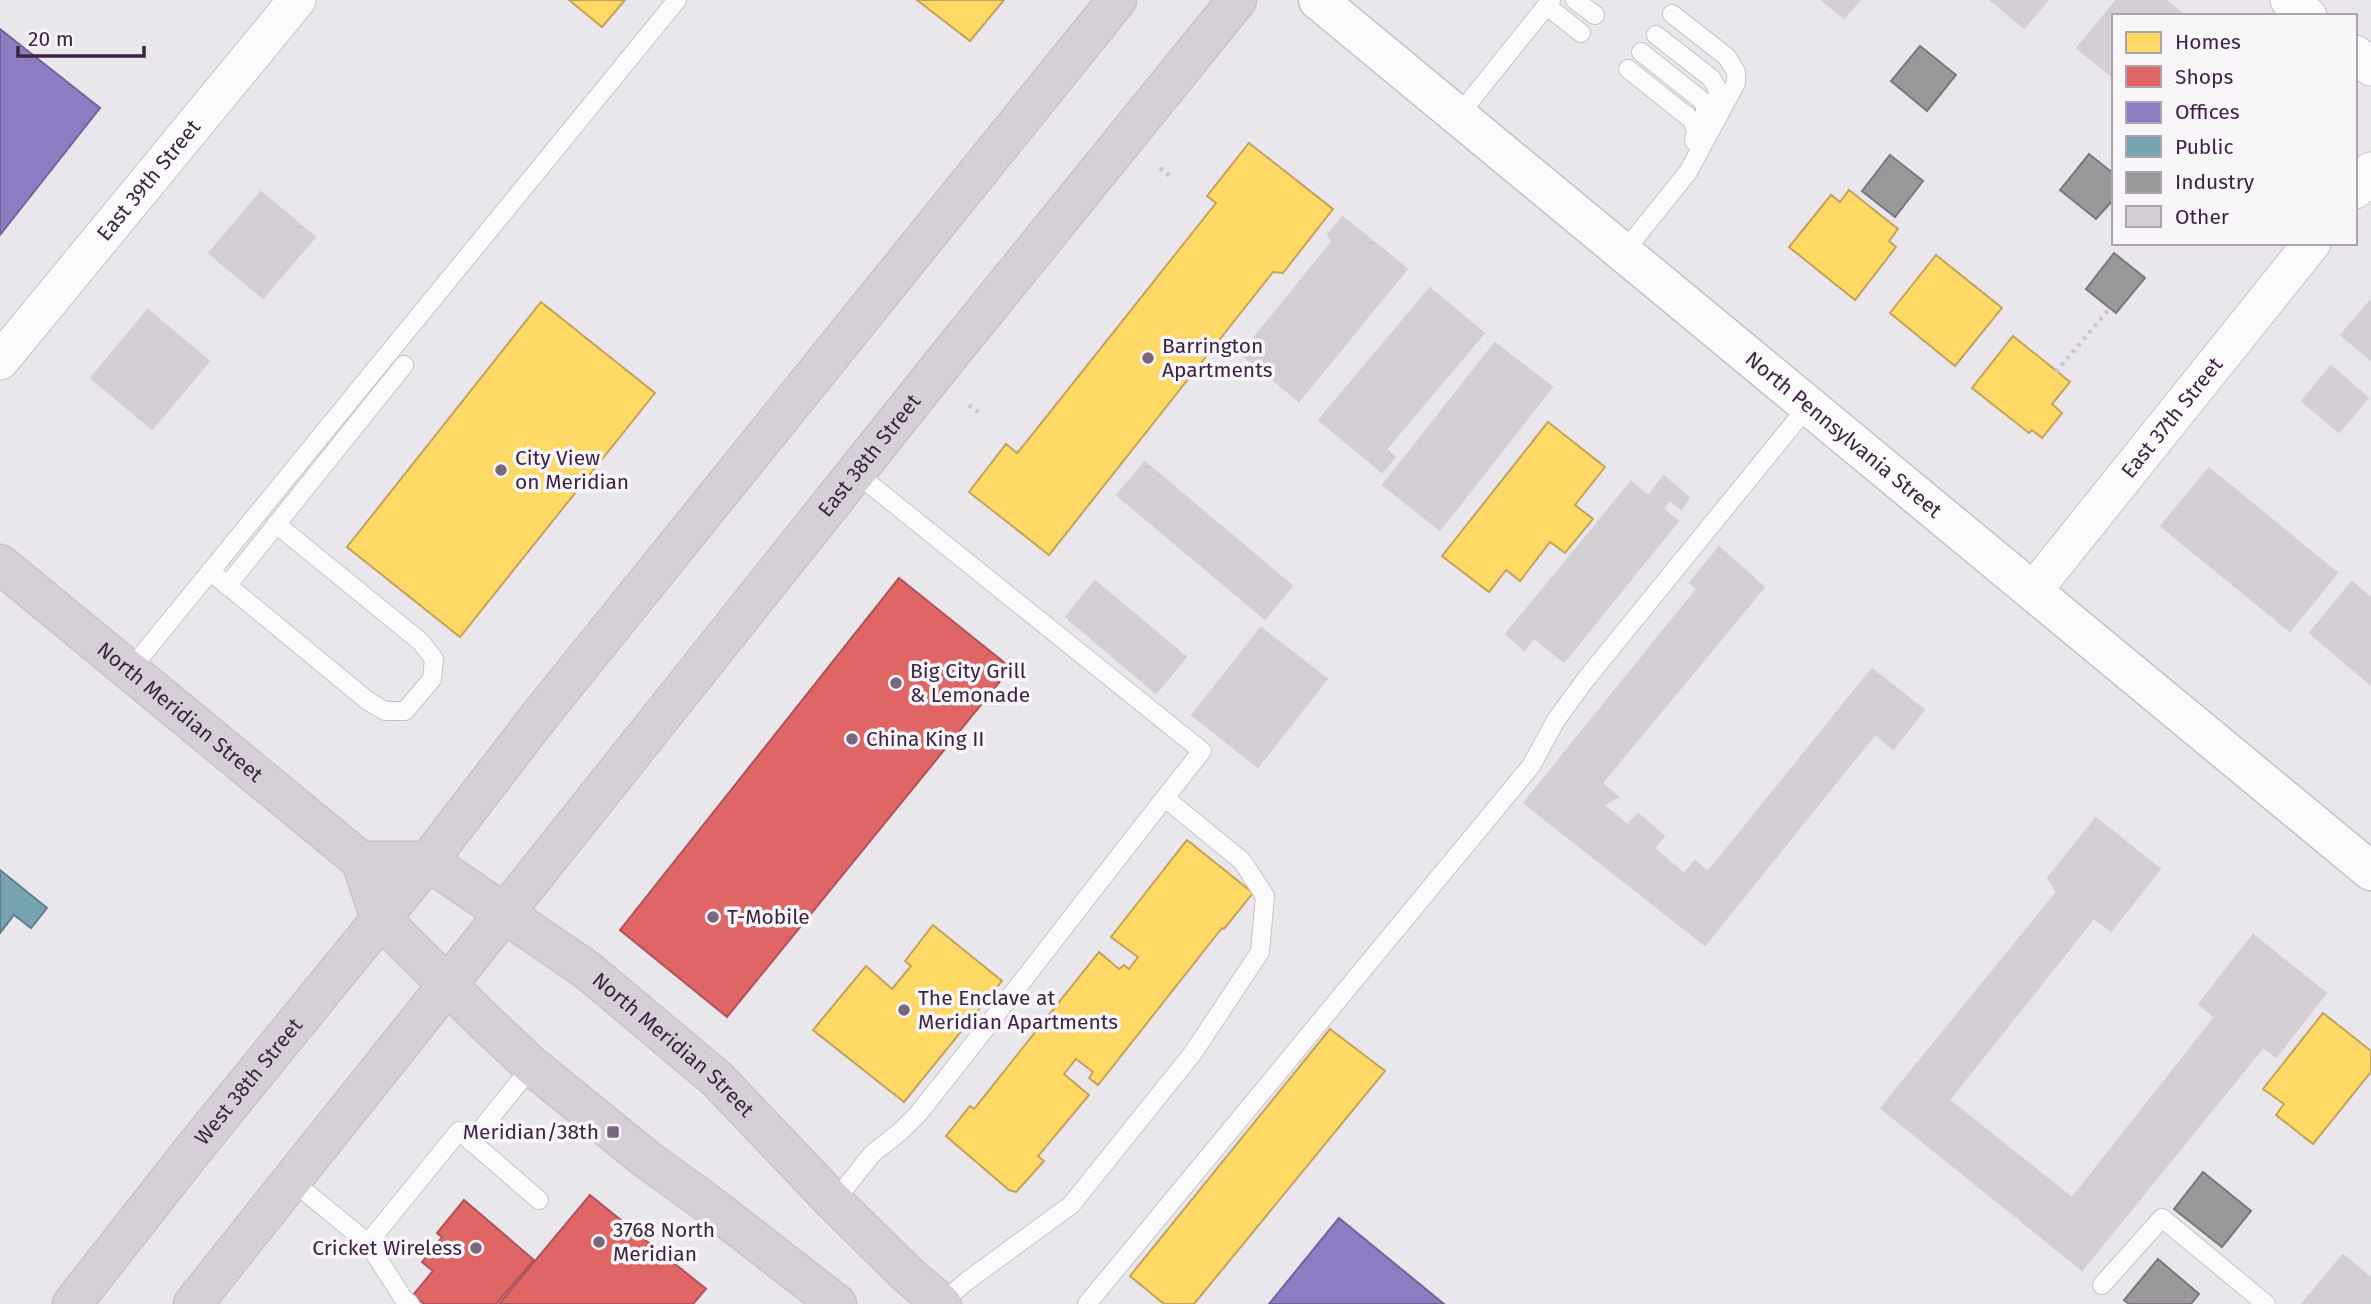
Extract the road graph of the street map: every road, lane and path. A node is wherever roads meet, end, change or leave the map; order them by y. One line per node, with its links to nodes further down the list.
1 (297, 0): 27 (street, East 39th Street)
2 (677, 0): 36 (lane)
3 (1117, 0): 42 (main road)
4 (1237, 0): 33 (main road, East 38th Street)
5 (1318, 0): 18 (street, North Pennsylvania Street)
6 (1575, 0): 11 (lane)
7 (2289, 0): 10 (street)
8 (1549, 3): 12 (lane); 18 (lane)
9 (1672, 14): 21 (lane)
10 (2306, 14)
11 (1595, 15)
12 (1581, 33)
13 (1656, 35): 21 (lane)
14 (1642, 51): 21 (lane)
15 (2357, 56): 16 (street)
16 (2371, 67)
17 (1628, 69): 21 (lane)
18 (1458, 116): 25 (street, North Pennsylvania Street)
19 (1160, 168): 22 (path)
20 (2371, 171): 23 (street)
21 (1688, 172): 25 (lane)
22 (1171, 177)
23 (2357, 188)
24 (2310, 245): 38 (street, East 37th Street)
25 (1623, 253): 31 (street, North Pennsylvania Street)
26 (2110, 309): 29 (path)
27 (0, 361)
28 (404, 365): 34 (lane)
29 (2056, 372)
30 (969, 405): 32 (path)
31 (1808, 406): 38 (street, North Pennsylvania Street); 59 (lane)
32 (981, 414)
33 (856, 473): 40 (lane); 44 (main road, East 38th Street)
34 (276, 524): 37 (lane); 37 (lane)
35 (0, 564): 39 (main road, North Meridian Street)
36 (210, 571): 37 (lane); 39 (lane)
37 (227, 586)
38 (2032, 592): 43 (street, North Pennsylvania Street)
39 (129, 671): 41 (main road, North Meridian Street)
40 (1165, 798): 51 (lane); 54 (lane)
41 (360, 861): 42 (main road); 45 (main road)
42 (428, 861): 44 (main road, North Meridian Street); 45 (main road, West 38th Street)
43 (2371, 872)
44 (504, 913): 46 (main road); 51 (main road, North Meridian Street)
45 (380, 918): 46 (main road); 55 (main road, West 38th Street)
46 (448, 985): 47 (main road); 49 (main road)
47 (532, 1066): 48 (lane); 58 (main road)
48 (471, 1142): 50 (lane); 52 (lane)
49 (291, 1181): 52 (lane); 56 (main road)
50 (539, 1200)
51 (834, 1202): 54 (main road, North Meridian Street)
52 (368, 1243): 57 (lane)
53 (2102, 1285): 60 (lane)
54 (941, 1303)
55 (72, 1304)
56 (193, 1304)
57 (410, 1304)
58 (837, 1304)
59 (1087, 1304)
60 (2266, 1304)

